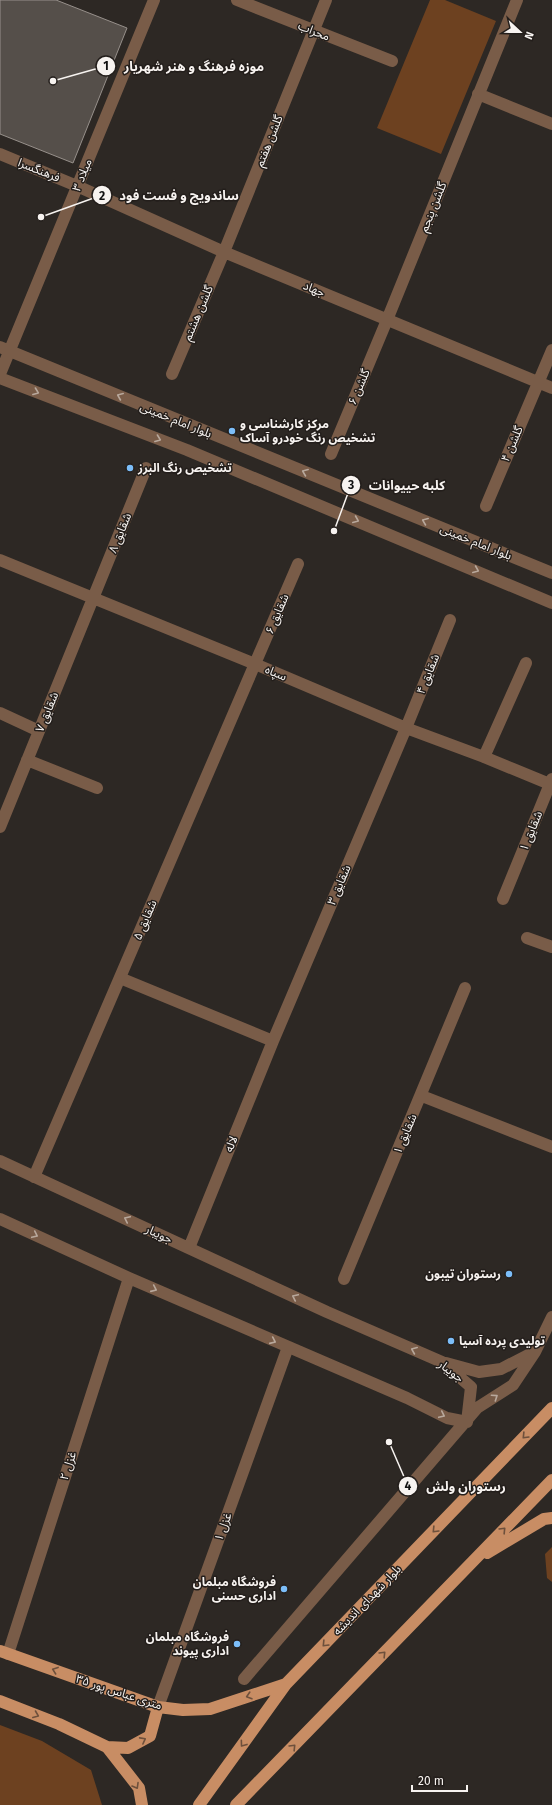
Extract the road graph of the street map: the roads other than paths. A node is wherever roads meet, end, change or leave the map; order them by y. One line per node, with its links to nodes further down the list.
1 (154, 0): 10 (street, میلاد ۳)
2 (237, 0): 5 (street, محراب)
3 (326, 0): 5 (street, گلشن هفتم)
4 (517, 0): 7 (street, گلشن پنجم)
5 (314, 31): 6 (street, محراب); 11 (street, گلشن هفتم)
6 (392, 61)
7 (478, 94): 8 (street); 12 (street, گلشن پنجم)
8 (552, 124)
9 (0, 154): 10 (street, فرهنگسرا)
10 (77, 186): 11 (street, جهاد); 13 (street, میلاد ۳)
11 (224, 252): 12 (street, جهاد); 16 (street, گلشن هشتم)
12 (387, 320): 18 (street, جهاد); 20 (street, گلشن ۶)
13 (5, 348): 15 (street, میلاد ۳); 25 (street, بلوار امام خمینی, one-way to 13)
14 (552, 350): 18 (street, گلشن ۴)
15 (0, 374)
16 (172, 374)
17 (0, 378): 27 (street, بلوار امام خمینی, one-way to 27)
18 (539, 382): 19 (street, جهاد); 22 (street, گلشن ۴)
19 (552, 388)
20 (331, 454)
21 (146, 468): 26 (street, شقایق ۸)
22 (486, 506)
23 (0, 560): 26 (street, سپاه)
24 (298, 564): 30 (street, شقایق ۶)
25 (552, 573)
26 (94, 598): 30 (street, سپاه); 33 (street, شقایق ۷)
27 (552, 603)
28 (450, 620): 32 (street, شقایق ۴)
29 (526, 663): 34 (street)
30 (255, 664): 32 (street, سپاه); 42 (street, شقایق ۵)
31 (0, 713): 33 (street)
32 (406, 728): 34 (street, سپاه); 44 (street, شقایق ۳)
33 (39, 731): 35 (street, شقایق ۷)
34 (484, 757): 36 (street, سپاه)
35 (27, 760): 37 (street); 38 (street, شقایق ۷)
36 (551, 783): 39 (street, شقایق ۱)
37 (97, 788)
38 (0, 827)
39 (502, 899)
40 (527, 938): 41 (street)
41 (552, 948)
42 (120, 978): 44 (street); 48 (street, شقایق ۵)
43 (465, 988): 45 (street, شقایق ۱)
44 (273, 1041): 50 (street, لاله)
45 (422, 1096): 46 (street); 52 (street, شقایق ۱)
46 (552, 1147)
47 (0, 1161): 48 (street, جویبار)
48 (34, 1177): 50 (street, جویبار, one-way to 48)
49 (0, 1219): 51 (street, one-way to 51)
50 (189, 1248): 56 (street, جویبار, one-way to 50)
51 (129, 1278): 54 (street, one-way to 54); 62 (street, غزل ۲)
52 (344, 1279)
53 (552, 1317): 55 (street)
54 (288, 1347): 58 (street, one-way to 58); 66 (street, غزل ۱)
55 (535, 1352): 56 (street); 58 (street, one-way to 55)
56 (442, 1362): 58 (street, جویبار)
57 (552, 1408): 64 (main road, بلوار شهدای اندیشه, one-way to 64)
58 (466, 1422): 63 (street)
59 (552, 1480): 61 (main road, one-way to 59)
60 (552, 1518): 61 (main road)
61 (474, 1561): 70 (main road, one-way to 61)
62 (4, 1652): 66 (main road, ۳۵ متری عباس پور, one-way to 62)
63 (244, 1680)
64 (286, 1684): 66 (main road, ۳۵ متری عباس پور, one-way to 66); 69 (main road, بلوار شهدای اندیشه, one-way to 69)
65 (0, 1700): 67 (main road, one-way to 67)
66 (158, 1707): 67 (main road, one-way to 66)
67 (107, 1747): 68 (main road, one-way to 68)
68 (142, 1805)
69 (199, 1805)
70 (236, 1805)

